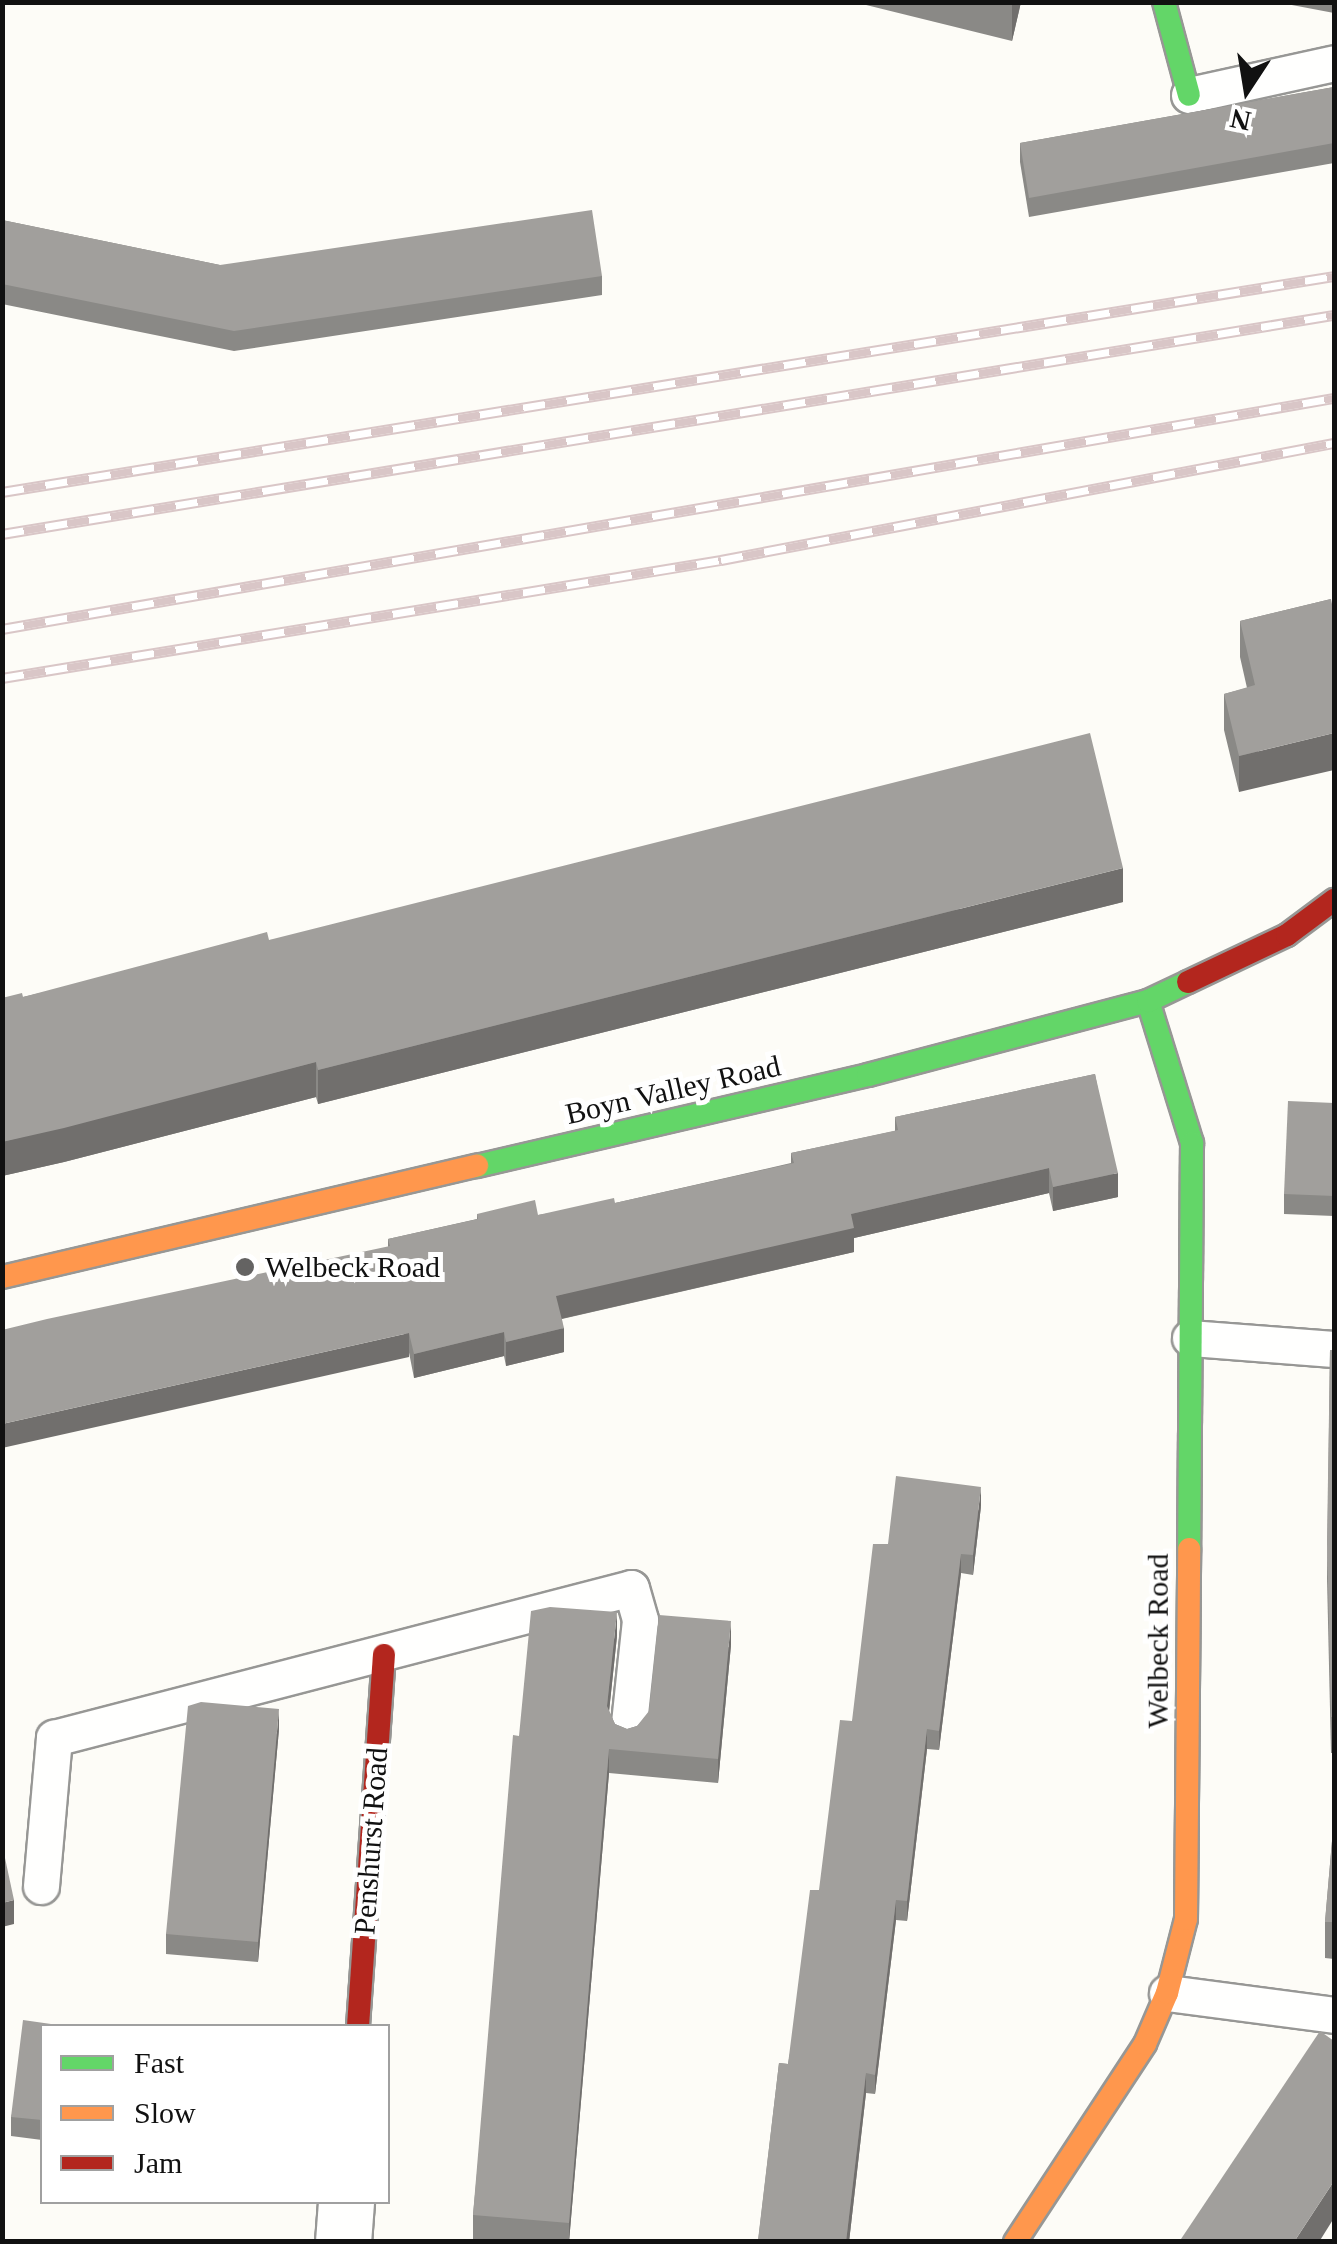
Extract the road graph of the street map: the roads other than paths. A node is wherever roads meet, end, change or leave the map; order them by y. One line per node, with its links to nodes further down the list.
1 (1164, 2): 3 (street)
2 (1334, 64): 3 (lane)
3 (1189, 94)
4 (1334, 900): 5 (street, Boyn Valley Road)
5 (1148, 1001): 6 (street, Boyn Valley Road); 7 (street, Welbeck Road)
6 (2, 1277)
7 (1190, 1338): 8 (lane); 12 (street, Welbeck Road)
8 (1334, 1349)
9 (384, 1655): 10 (lane); 11 (lane); 14 (street, Penshurst Road)
10 (628, 1732)
11 (41, 1886)
12 (1167, 1993): 13 (lane); 17 (street, Welbeck Road)
13 (1334, 2016)
14 (358, 2024)
15 (346, 2204): 16 (street)
16 (344, 2242)
17 (1014, 2242)

